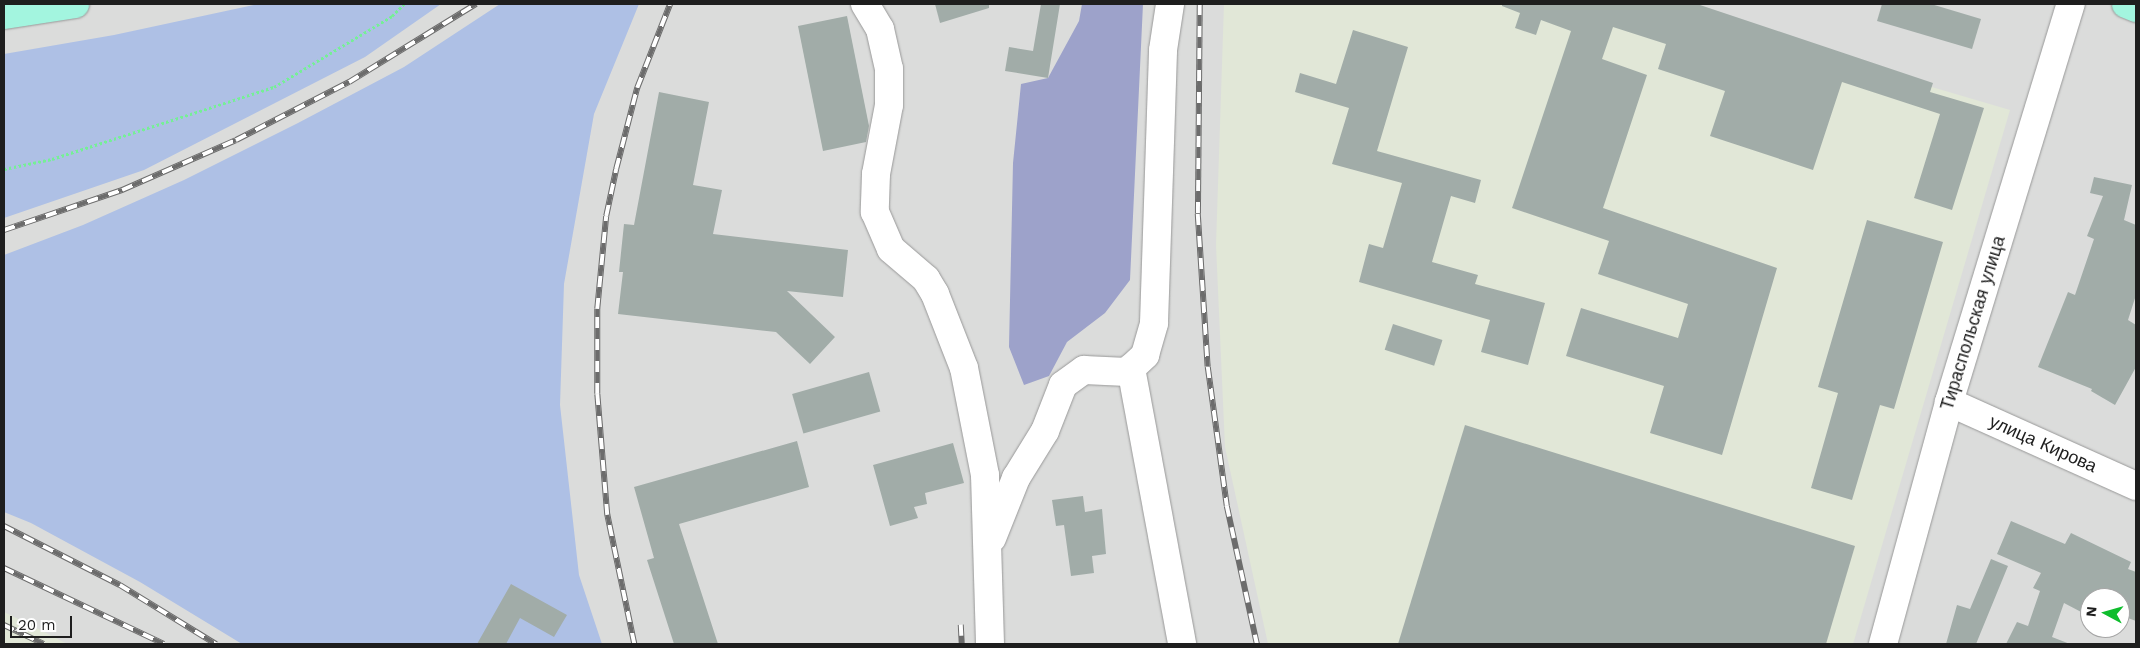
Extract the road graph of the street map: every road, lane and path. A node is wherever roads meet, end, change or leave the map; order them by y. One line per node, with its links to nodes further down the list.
1 (76, 4): 8 (main road)
2 (404, 4): 9 (path)
3 (865, 4): 13 (street)
4 (1170, 4): 10 (street)
5 (2071, 4): 11 (street, Тираспольская улица)
6 (2126, 4): 7 (main road)
7 (2136, 8)
8 (4, 15)
9 (4, 169)
10 (1131, 368): 13 (street); 15 (street)
11 (1949, 402): 12 (street, улица Кирова); 16 (street, Тираспольская улица)
12 (2136, 486)
13 (989, 547): 14 (street)
14 (990, 644)
15 (1182, 644)
16 (1883, 644)

